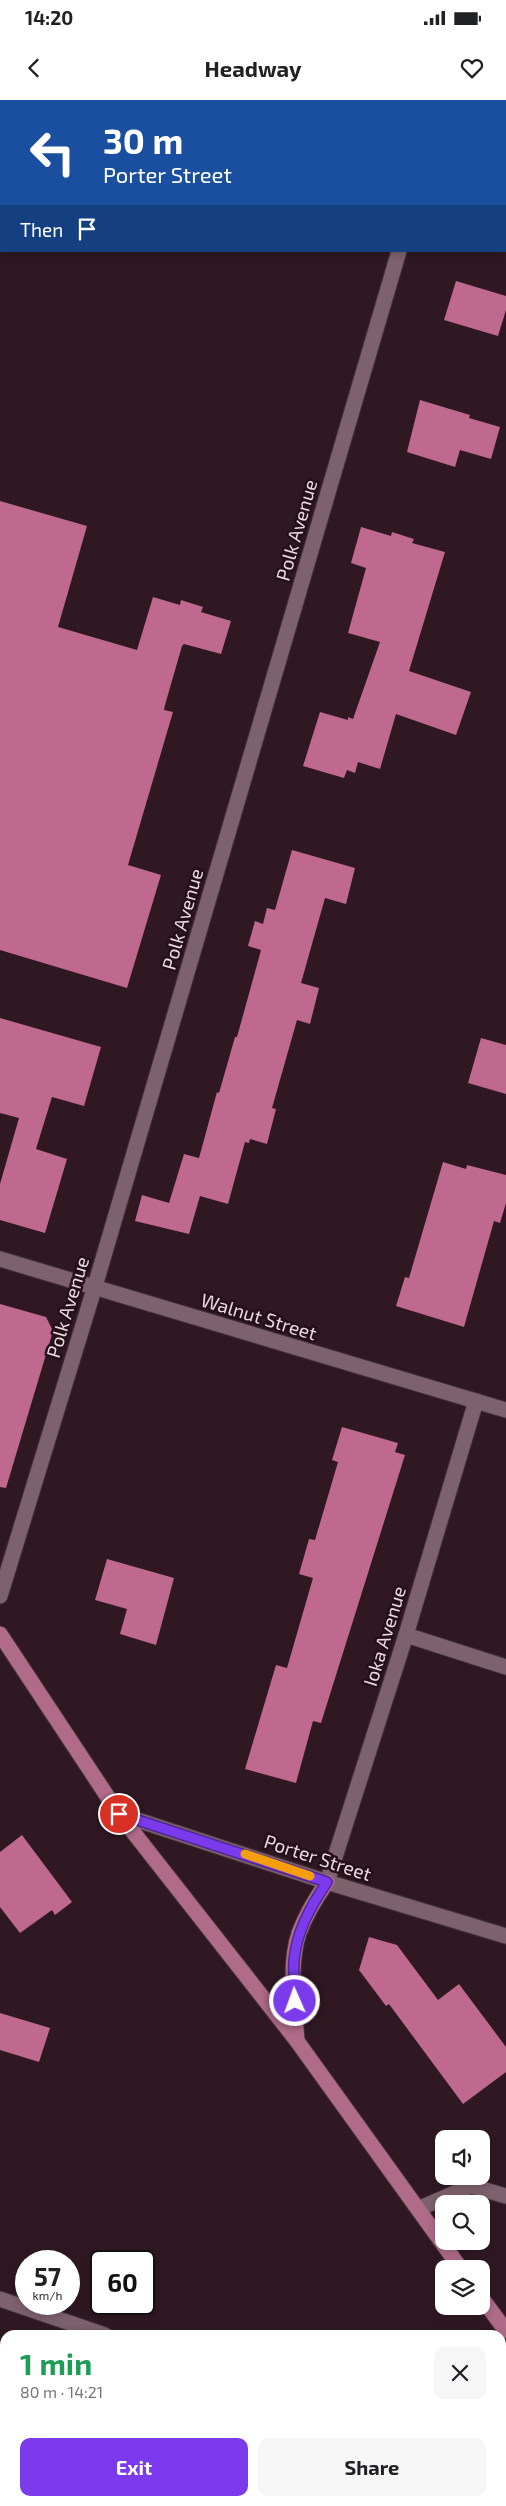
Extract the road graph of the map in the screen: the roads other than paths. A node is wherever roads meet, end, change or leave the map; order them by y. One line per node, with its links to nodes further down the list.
1 (400, 252): 3 (street, Polk Avenue)
2 (0, 1259): 3 (street, Walnut Street)
3 (94, 1286): 4 (street, Walnut Street); 6 (street, Polk Avenue)
4 (476, 1401): 5 (street, Walnut Street); 8 (street, Ioka Avenue)
5 (506, 1410)
6 (0, 1596)
7 (0, 1634): 10 (main road)
8 (406, 1635): 9 (street); 11 (street, Ioka Avenue)
9 (506, 1667)
10 (119, 1814): 11 (street, Porter Street); 13 (main road)
11 (327, 1882): 12 (street, Porter Street); 13 (main road)
12 (506, 1936)
13 (297, 2041): 15 (main road)
14 (506, 2196): 15 (street)
15 (418, 2209): 16 (main road)
16 (455, 2260)
17 (0, 2299): 19 (street)
18 (490, 2310): 20 (main road)
19 (90, 2330)
20 (505, 2330)

